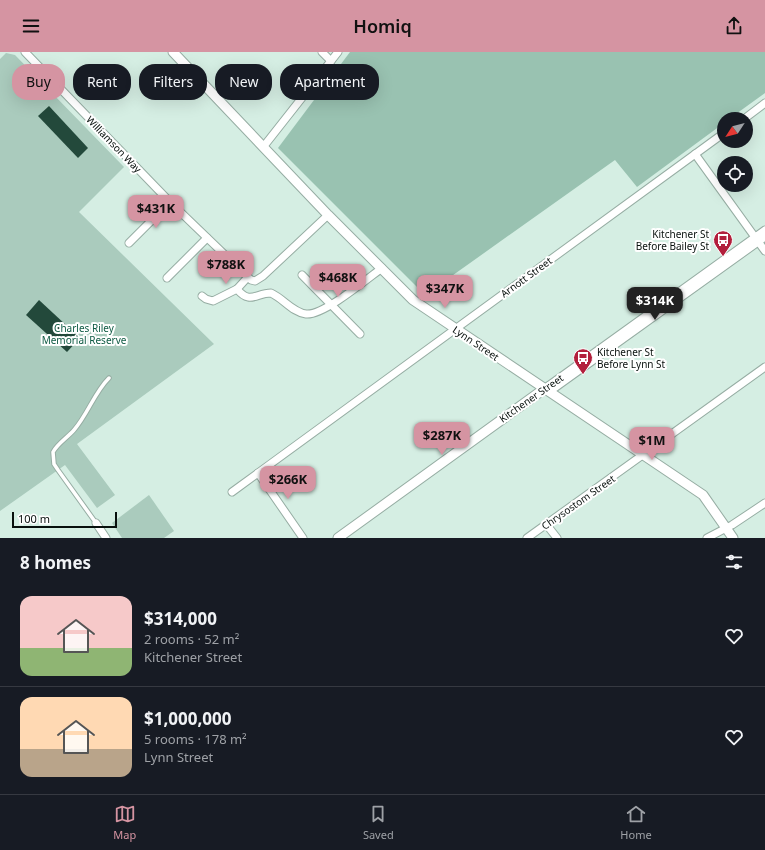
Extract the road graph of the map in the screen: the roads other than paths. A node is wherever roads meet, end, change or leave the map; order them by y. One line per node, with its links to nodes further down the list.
1 (25, 52): 11 (street, Williamson Way)
2 (173, 52): 9 (street, Lynn Street)
3 (322, 52): 5 (street)
4 (338, 52): 5 (street)
5 (331, 61): 9 (street)
6 (765, 103): 7 (street)
7 (753, 112)
8 (717, 138): 10 (street, Arnott Street)
9 (264, 146): 12 (street, Lynn Street)
10 (695, 154): 16 (street); 26 (street, Arnott Street)
11 (170, 202): 15 (street, Williamson Way); 17 (street)
12 (328, 215): 19 (street, Lynn Street); 22 (street)
13 (765, 230): 16 (street, Kitchener Street)
14 (765, 237): 16 (street, Kitchener Street)
15 (207, 238): 21 (street); 22 (street, Williamson Way)
16 (757, 240): 18 (street); 30 (street, Kitchener Street)
17 (129, 243)
18 (765, 251)
19 (382, 268): 25 (street); 26 (street, Lynn Street)
20 (302, 275): 25 (street)
21 (167, 278)
22 (247, 278): 23 (street)
23 (237, 289): 24 (street); 25 (street)
24 (202, 296)
25 (331, 304): 27 (street)
26 (455, 329): 30 (street, Lynn Street); 32 (street, Arnott Street)
27 (360, 334)
28 (765, 367): 31 (street, Chrysostom Street)
29 (108, 378): 35 (lane)
30 (547, 391): 31 (street, Lynn Street); 40 (street, Kitchener Street); 41 (street, Kitchener Street)
31 (642, 456): 36 (street, Chrysostom Street); 37 (street, Lynn Street)
32 (258, 473): 33 (street, Arnott Street); 39 (street)
33 (232, 492)
34 (765, 503): 37 (street)
35 (96, 523): 38 (street)
36 (546, 524): 42 (street, Chrysostom Street); 43 (street)
37 (726, 528): 44 (street); 45 (street, Lynn Street)
38 (106, 538)
39 (303, 538)
40 (338, 538)
41 (347, 538)
42 (527, 538)
43 (557, 538)
44 (707, 538)
45 (733, 538)

